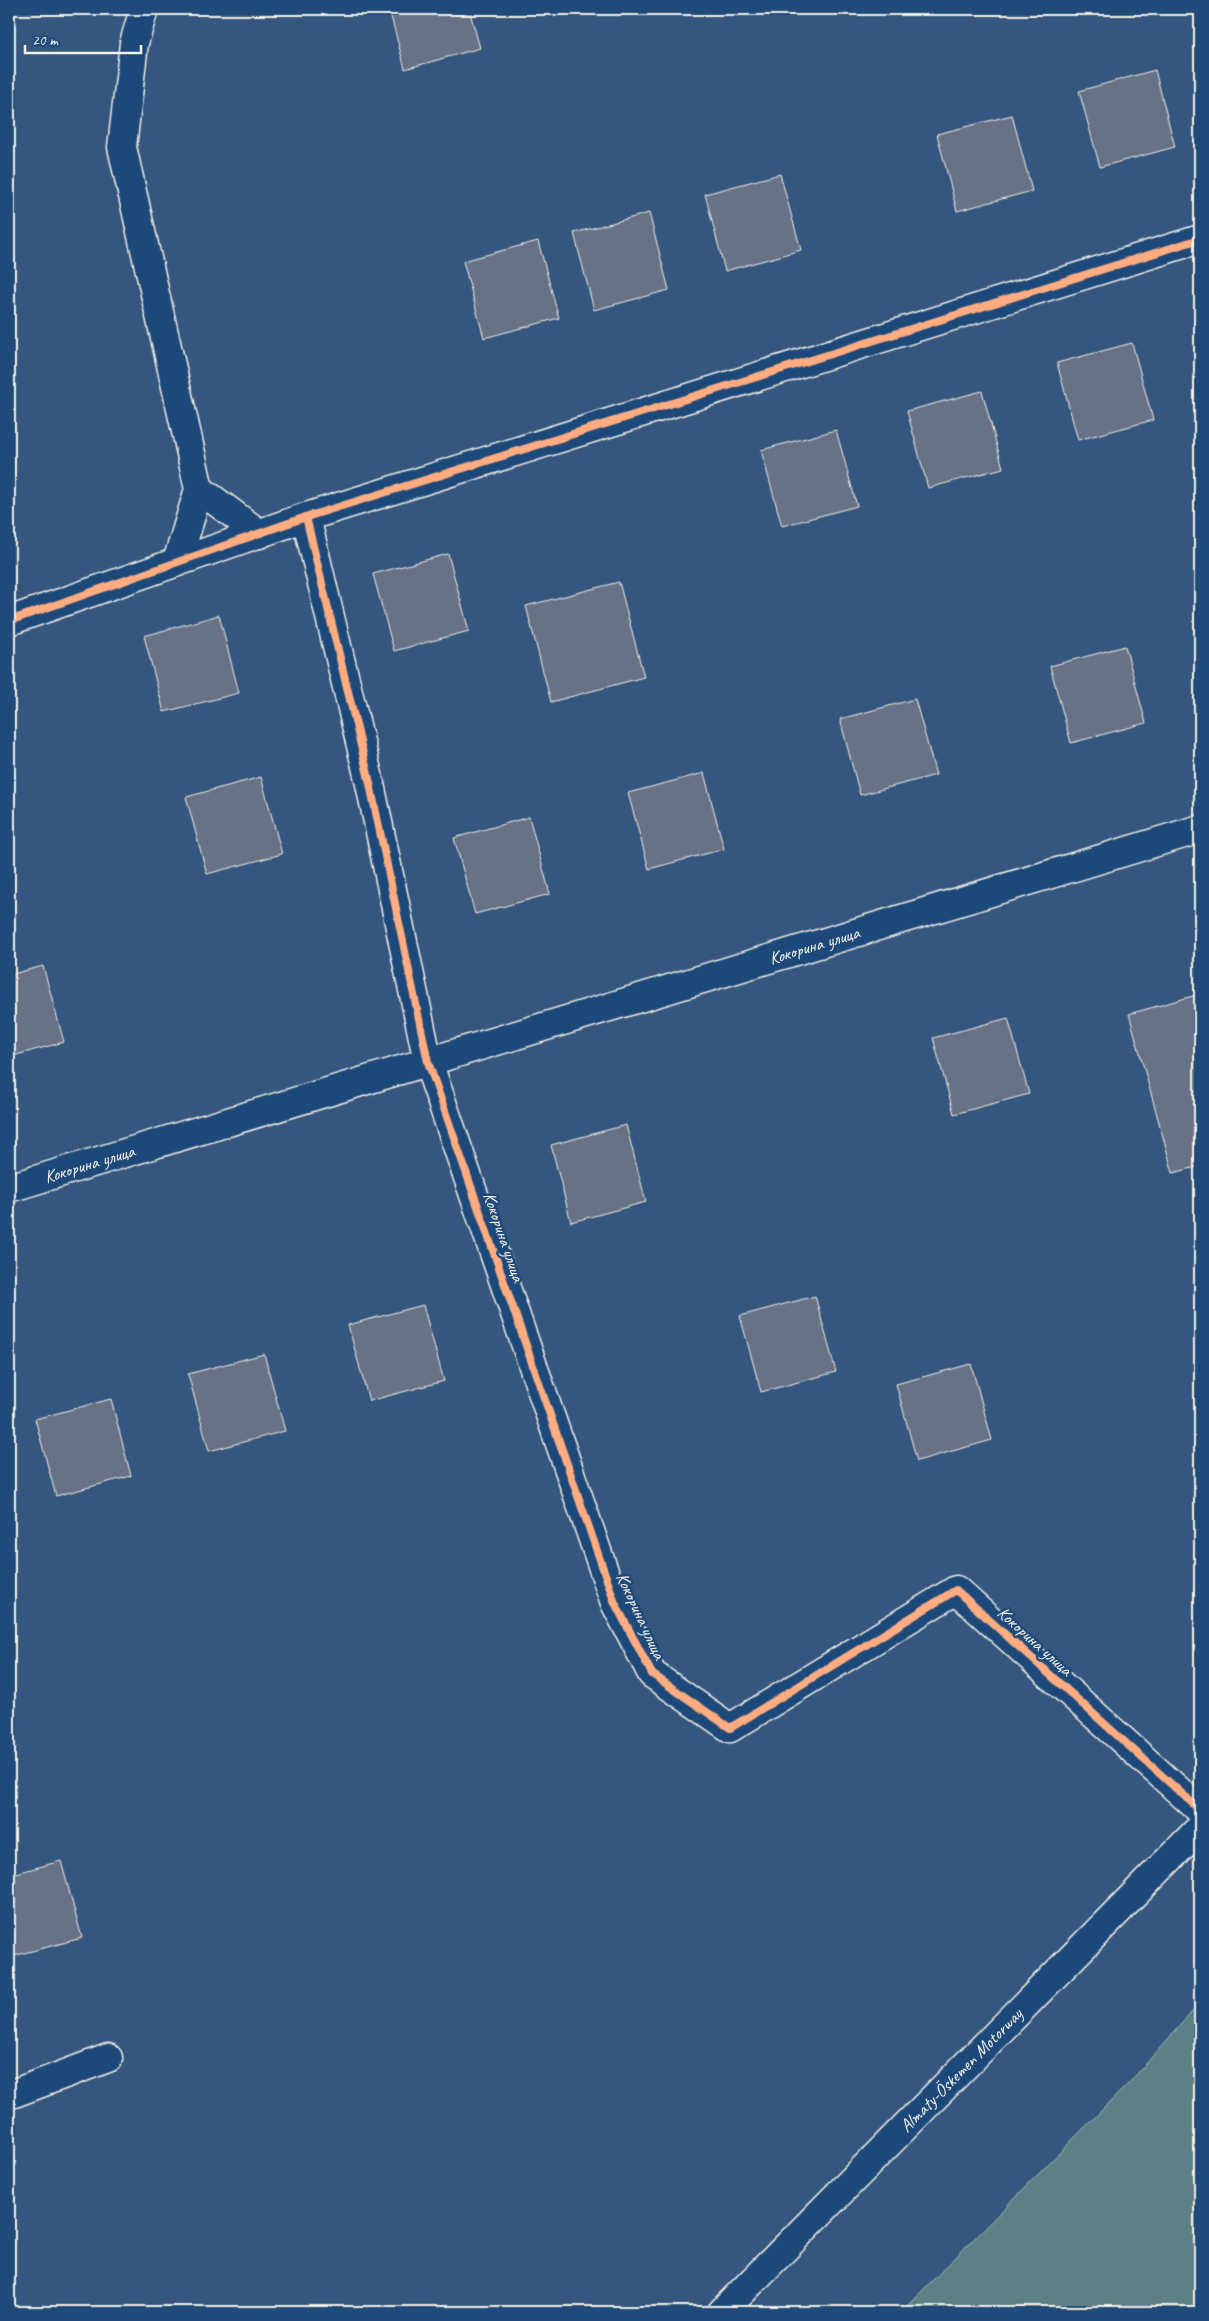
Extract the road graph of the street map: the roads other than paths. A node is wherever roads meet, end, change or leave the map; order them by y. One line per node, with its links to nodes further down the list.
1 (144, 9): 3 (main road)
2 (1200, 239): 4 (main road)
3 (199, 490): 5 (main road); 6 (main road)
4 (306, 517): 5 (main road); 9 (main road)
5 (260, 534): 6 (main road)
6 (177, 562): 7 (main road)
7 (9, 621)
8 (1200, 830): 9 (main road, Кокорина улица)
9 (428, 1062): 10 (main road, Кокорина улица); 11 (main road, Кокорина улица)
10 (9, 1188)
11 (1200, 1810)
12 (1200, 1828): 15 (main road, Almaty-Öskemen Motorway)
13 (108, 2058): 14 (main road)
14 (9, 2095)
15 (722, 2312)

